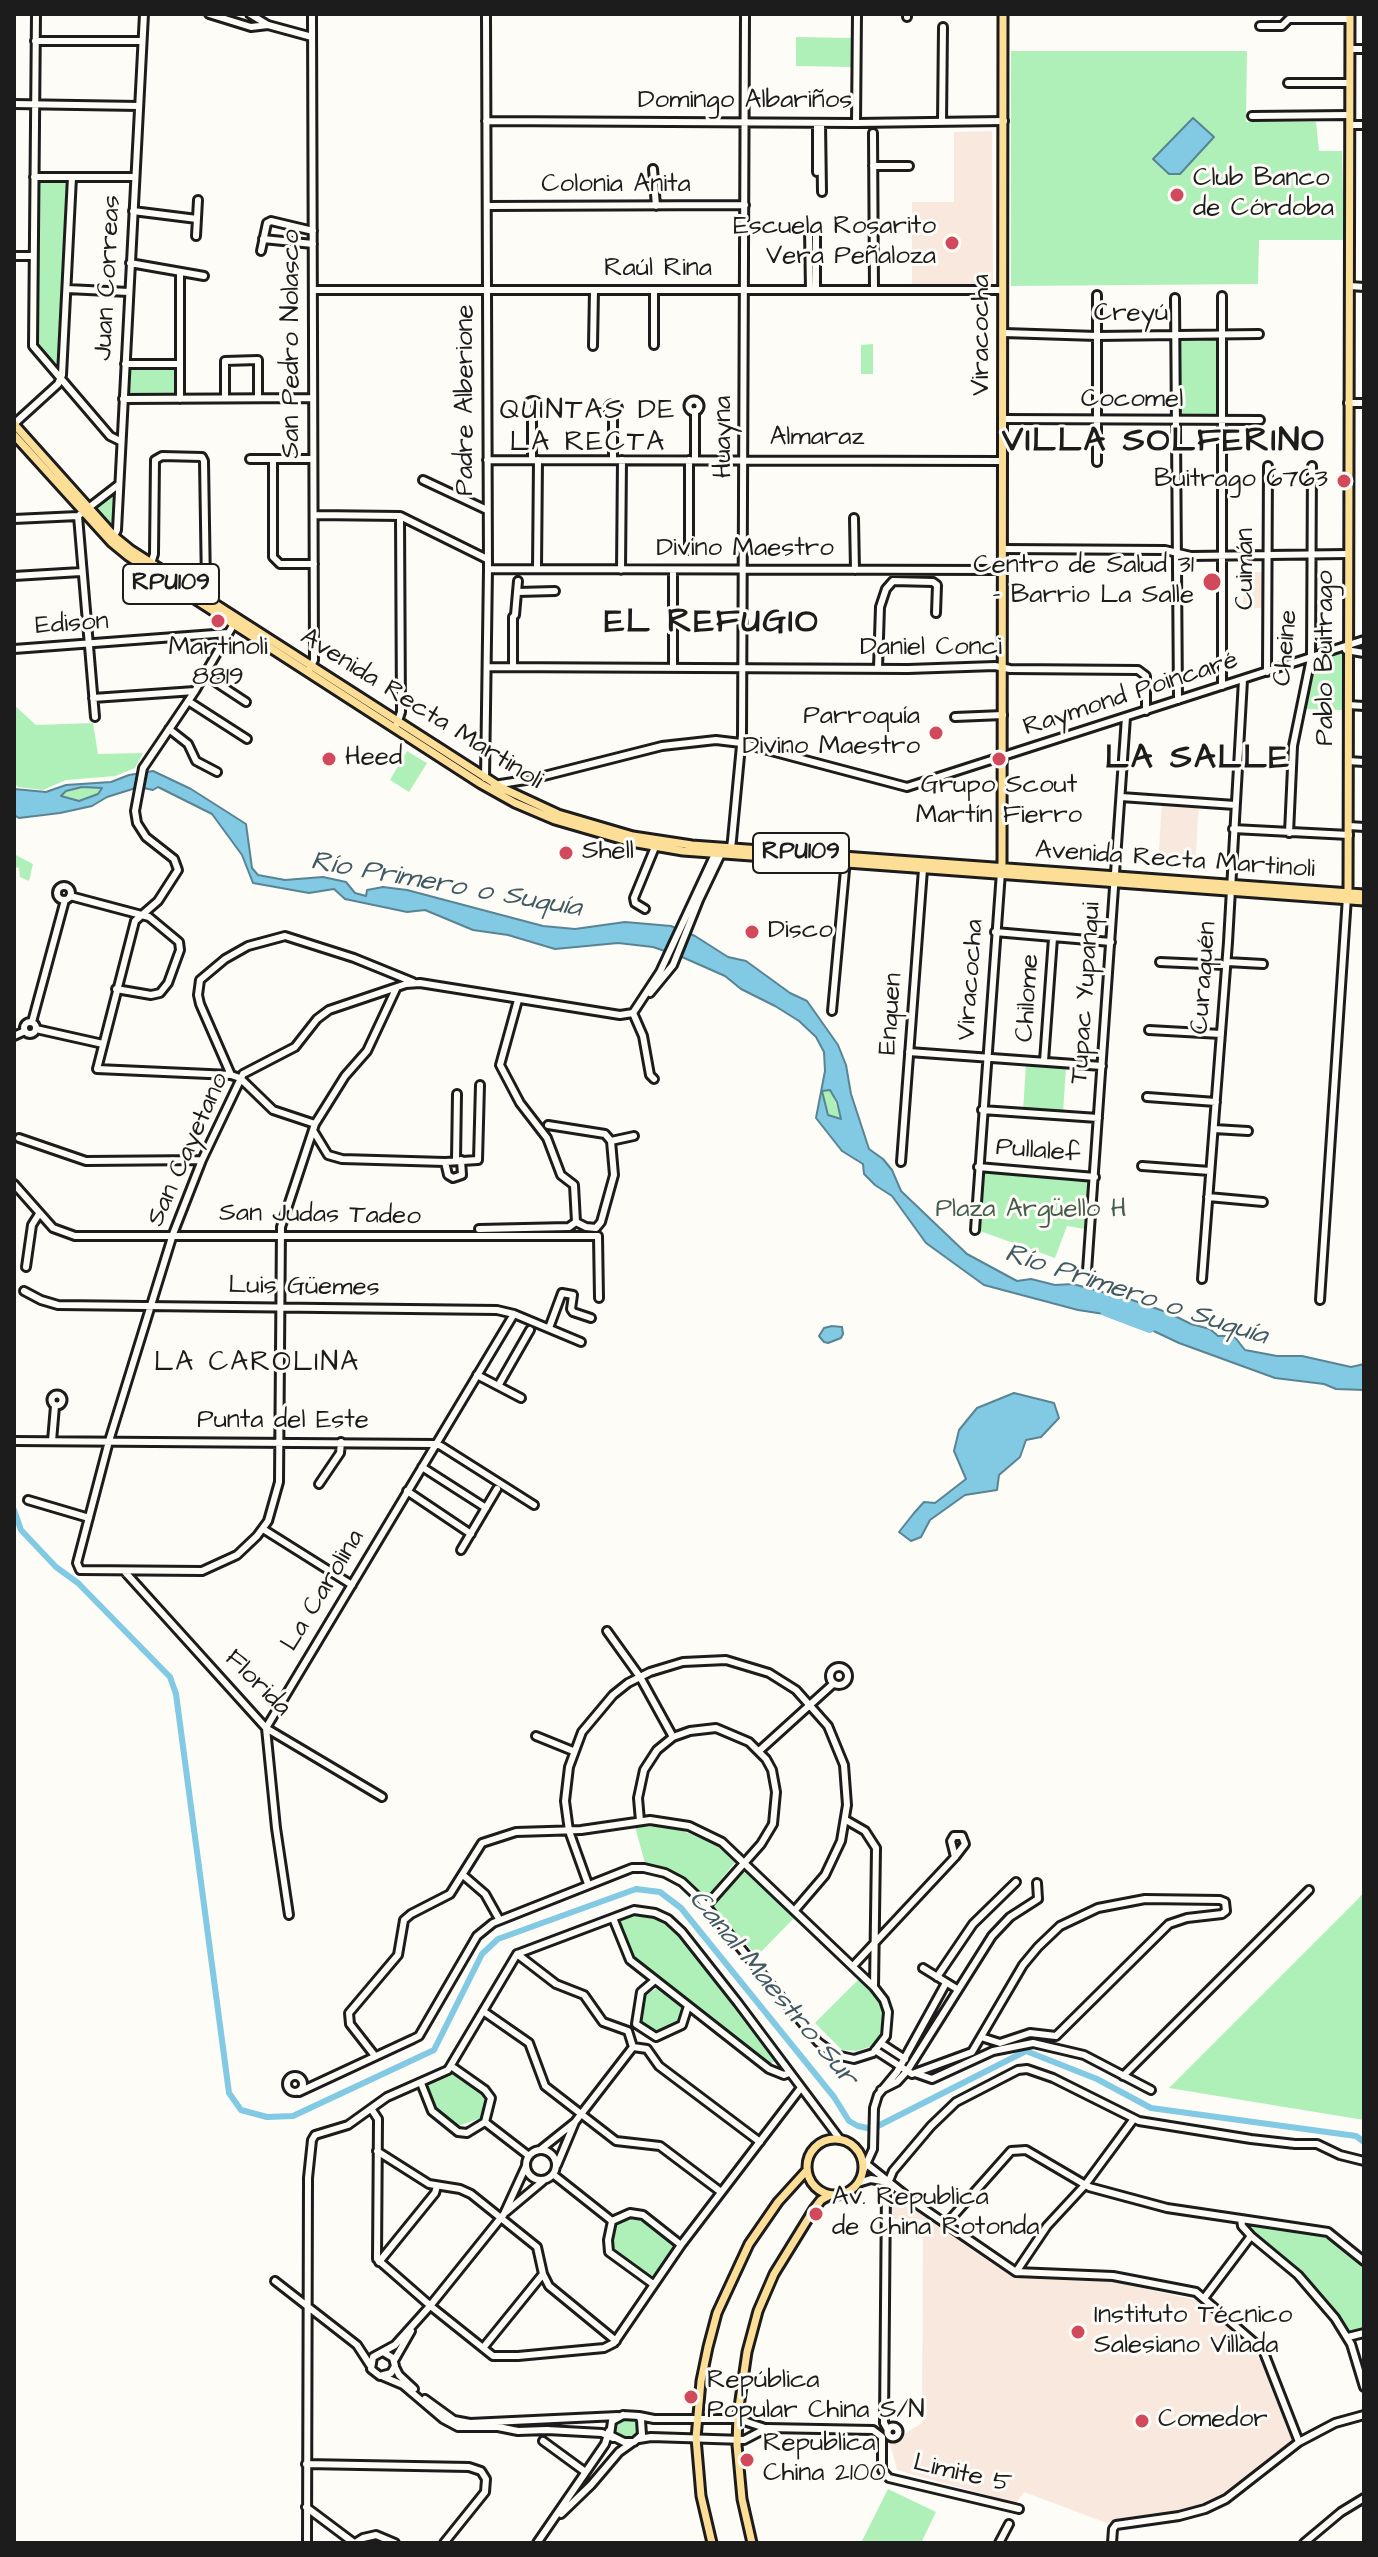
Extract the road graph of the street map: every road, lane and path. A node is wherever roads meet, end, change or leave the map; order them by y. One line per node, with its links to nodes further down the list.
1 (36, 14): 15 (street)
2 (144, 14): 16 (street, Juan Correas)
3 (209, 14): 11 (street)
4 (250, 14): 11 (street)
5 (312, 14): 14 (street, San Pedro Nolasco)
6 (486, 14): 26 (street, Padre Alberione)
7 (745, 14): 27 (street, Huayna)
8 (857, 14): 31 (street)
9 (1003, 14): 28 (main road, Viracocha)
10 (1350, 17): 12 (street); 17 (main road, Pablo Buitrago)
11 (268, 25): 14 (street)
12 (1260, 26)
13 (943, 27): 29 (street)
14 (312, 37): 50 (street, San Pedro Nolasco)
15 (35, 41): 16 (street); 22 (street)
16 (142, 41): 23 (street, Juan Correas)
17 (1350, 49): 18 (street); 20 (main road, Pablo Buitrago)
18 (1364, 49)
19 (1288, 83): 20 (street)
20 (1350, 83): 24 (main road, Pablo Buitrago)
21 (14, 104): 22 (street)
22 (35, 105): 23 (street); 39 (street)
23 (139, 106): 41 (street, Juan Correas)
24 (1349, 115): 25 (street); 32 (main road, Pablo Buitrago)
25 (1252, 116)
26 (486, 121): 27 (street, Domingo Albariños); 45 (street, Padre Alberione)
27 (745, 121): 30 (street, Domingo Albariños); 44 (street, Huayna)
28 (1004, 121): 29 (street, Domingo Albariños); 70 (main road, Viracocha)
29 (942, 122): 31 (street, Domingo Albariños)
30 (819, 123): 31 (street, Domingo Albariños); 38 (street); 42 (street)
31 (856, 123)
32 (1350, 125): 33 (street); 60 (main road, Pablo Buitrago)
33 (1364, 125)
34 (873, 133): 35 (street)
35 (873, 166): 36 (street); 69 (street)
36 (909, 166)
37 (653, 169): 46 (street)
38 (817, 172)
39 (34, 177): 40 (street); 56 (street)
40 (72, 177): 41 (street); 62 (street)
41 (135, 177): 47 (street, Juan Correas)
42 (822, 192)
43 (198, 200): 48 (street)
44 (745, 205): 46 (street, Colonia Anita); 67 (street, Huayna)
45 (487, 206): 46 (street, Colonia Anita); 64 (street, Padre Alberione)
46 (656, 206)
47 (133, 211): 48 (street); 57 (street, Juan Correas)
48 (197, 219): 51 (street)
49 (812, 230): 68 (street)
50 (313, 231): 52 (street); 53 (street, San Pedro Nolasco)
51 (196, 236)
52 (263, 239): 53 (street); 54 (street)
53 (313, 244): 63 (street, San Pedro Nolasco)
54 (261, 251)
55 (14, 256): 56 (street)
56 (33, 256): 84 (street)
57 (130, 263): 58 (street); 71 (street, Juan Correas)
58 (180, 272): 59 (street); 83 (street)
59 (204, 276)
60 (1350, 286): 61 (street); 90 (main road, Pablo Buitrago)
61 (1364, 287)
62 (67, 289): 71 (street); 84 (street)
63 (313, 290): 64 (street, Raúl Rina); 87 (street, San Pedro Nolasco)
64 (487, 290): 65 (street, Raúl Rina); 107 (street, Padre Alberione)
65 (594, 290): 66 (street, Raúl Rina); 81 (street)
66 (654, 290): 67 (street, Raúl Rina); 80 (street)
67 (745, 290): 68 (street, Raúl Rina); 106 (street, Huayna)
68 (813, 290): 69 (street, Raúl Rina)
69 (874, 290): 70 (street, Raúl Rina)
70 (1003, 290): 75 (main road, Viracocha)
71 (129, 292): 82 (street, Juan Correas)
72 (1097, 295): 79 (street)
73 (1222, 296): 76 (street)
74 (1175, 298): 78 (street)
75 (1004, 333): 79 (street, Creyú); 95 (main road, Viracocha)
76 (1222, 334): 77 (street, Creyú); 78 (street, Creyú); 98 (street)
77 (1259, 334)
78 (1175, 335): 79 (street, Creyú); 97 (street)
79 (1097, 336): 99 (street)
80 (654, 345)
81 (593, 346)
82 (125, 364): 83 (street); 88 (street, Juan Correas)
83 (180, 364): 89 (street)
84 (61, 381): 100 (street); 102 (street)
85 (225, 398): 86 (street); 86 (street); 89 (street)
86 (258, 398): 87 (street)
87 (313, 398): 105 (street, San Pedro Nolasco)
88 (123, 399): 89 (street); 102 (street, Juan Correas)
89 (180, 399)
90 (1348, 403): 91 (street); 128 (main road, Pablo Buitrago)
91 (1364, 403)
92 (695, 411): 111 (street)
93 (532, 413): 108 (street)
94 (613, 414): 109 (street)
95 (1003, 419): 99 (street, Cocomel); 112 (main road, Viracocha)
96 (1260, 420): 98 (street, Cocomel)
97 (1175, 421): 98 (street, Cocomel); 99 (street, Cocomel); 127 (street)
98 (1222, 421): 131 (street)
99 (1097, 422): 113 (street)
100 (14, 424): 119 (main road, Avenida Recta Martinoli / RPU109)
101 (14, 435): 119 (main road, Avenida Recta Martinoli / RPU109)
102 (120, 441): 117 (street, Juan Correas)
103 (250, 459): 104 (street)
104 (273, 459): 105 (street); 133 (street)
105 (313, 459): 120 (street, San Pedro Nolasco)
106 (744, 459): 111 (street, Almaraz); 112 (street, Almaraz); 139 (street, Huayna)
107 (487, 460): 108 (street, Almaraz); 118 (street, Padre Alberione)
108 (535, 460): 109 (street, Almaraz); 136 (street)
109 (613, 460): 110 (street, Almaraz)
110 (622, 460): 111 (street, Almaraz); 137 (street)
111 (692, 460): 126 (street)
112 (1003, 461): 125 (main road, Viracocha)
113 (1097, 462)
114 (1268, 466): 129 (street, Cuimán)
115 (1312, 466): 130 (street, Cheine)
116 (423, 480): 118 (street)
117 (118, 485): 119 (street); 124 (street, Juan Correas)
118 (487, 510): 132 (street, Padre Alberione)
119 (84, 513): 123 (street); 124 (main road, Avenida Recta Martinoli / RPU109); 142 (street)
120 (314, 515): 121 (street); 133 (street, San Pedro Nolasco)
121 (400, 516): 132 (street); 180 (street)
122 (854, 518): 140 (street)
123 (14, 519)
124 (113, 539): 134 (main road, Avenida Recta Martinoli / RPU109)
125 (1003, 549): 127 (street); 141 (main road, Viracocha)
126 (689, 550)
127 (1179, 553): 131 (street); 170 (street)
128 (1347, 554): 130 (street); 153 (main road, Pablo Buitrago)
129 (1267, 555): 130 (street); 131 (street); 164 (street, Cuimán)
130 (1312, 555): 156 (street, Cheine)
131 (1223, 556): 167 (street)
132 (487, 559): 135 (street, Padre Alberione)
133 (314, 564): 163 (street, San Pedro Nolasco)
134 (149, 566): 147 (main road, Avenida Recta Martinoli / RPU109); 147 (street)
135 (488, 569): 136 (street, Divino Maestro); 157 (street, Padre Alberione)
136 (537, 569): 137 (street, Divino Maestro)
137 (621, 570): 138 (street, Divino Maestro)
138 (673, 570): 139 (street, Divino Maestro); 160 (street)
139 (744, 570): 140 (street, Divino Maestro); 159 (street, Huayna)
140 (855, 570): 141 (street, Divino Maestro)
141 (1003, 570): 162 (main road, Viracocha)
142 (81, 572): 143 (street); 152 (street)
143 (14, 576)
144 (518, 581): 146 (street)
145 (555, 591): 146 (street)
146 (518, 592): 158 (street)
147 (199, 598): 149 (main road, Avenida Recta Martinoli / RPU109)
148 (936, 613): 161 (street)
149 (235, 621): 150 (street); 163 (main road, Avenida Recta Martinoli / RPU109)
150 (228, 633): 152 (street, Edison); 165 (street)
151 (1364, 640): 153 (street, Raymond Poincaré)
152 (87, 644): 154 (street, Edison); 169 (street)
153 (1346, 648): 155 (street); 156 (street, Raymond Poincaré); 173 (main road, Pablo Buitrago)
154 (14, 649)
155 (1364, 653)
156 (1311, 658): 164 (street, Raymond Poincaré); 195 (street, Cheine)
157 (487, 667): 158 (street, Daniel Conci); 188 (street, Padre Alberione)
158 (513, 667): 160 (street, Daniel Conci)
159 (743, 667): 160 (street, Daniel Conci); 161 (street, Daniel Conci); 183 (street, Huayna)
160 (673, 668)
161 (878, 668): 162 (street, Daniel Conci)
162 (1003, 668): 175 (street, Daniel Conci); 176 (main road, Viracocha)
163 (310, 669): 180 (main road, Avenida Recta Martinoli / RPU109)
164 (1267, 672): 166 (street, Raymond Poincaré)
165 (205, 675): 168 (street); 172 (street)
166 (1243, 680): 167 (street, Raymond Poincaré); 191 (street, Curaquén)
167 (1222, 686): 170 (street, Raymond Poincaré)
168 (195, 691): 169 (street); 171 (street)
169 (93, 698): 177 (street)
170 (1178, 700): 175 (street, Raymond Poincaré)
171 (188, 701): 181 (street); 182 (street)
172 (246, 702)
173 (1348, 705): 174 (street); 185 (main road, Pablo Buitrago)
174 (1364, 706)
175 (1146, 711): 179 (street, Raymond Poincaré)
176 (1003, 715): 178 (street); 184 (main road, Viracocha)
177 (95, 717)
178 (955, 717)
179 (1126, 717): 184 (street, Raymond Poincaré); 190 (street, Tupac Yupanqui)
180 (396, 725): 188 (main road, Avenida Recta Martinoli / RPU109)
181 (169, 729): 187 (street); 207 (street)
182 (247, 739)
183 (741, 743): 184 (street, Raymond Poincaré); 189 (street, Raymond Poincaré); 197 (street, Huayna)
184 (1003, 757): 200 (main road, Viracocha)
185 (1348, 761): 186 (street); 194 (main road, Pablo Buitrago)
186 (1364, 762)
187 (217, 772)
188 (483, 781): 189 (main road, Avenida Recta Martinoli / RPU109)
189 (493, 787): 196 (main road, Avenida Recta Martinoli / RPU109); 197 (main road, Avenida Recta Martinoli / RPU109)
190 (1121, 797): 191 (street); 201 (street, Tupac Yupanqui)
191 (1235, 805): 193 (street, Curaquén)
192 (1364, 827): 194 (street)
193 (1233, 829): 195 (street); 202 (street, Curaquén)
194 (1349, 830): 195 (street); 204 (main road, Pablo Buitrago)
195 (1289, 833)
196 (655, 847): 197 (main road, Avenida Recta Martinoli / RPU109); 206 (street)
197 (723, 851): 198 (main road, Avenida Recta Martinoli / RPU109); 198 (main road, Avenida Recta Martinoli / RPU109); 208 (street, Huayna)
198 (846, 860): 199 (main road, Avenida Recta Martinoli / RPU109); 200 (main road, Avenida Recta Martinoli / RPU109); 220 (street)
199 (923, 869): 200 (main road, Avenida Recta Martinoli / RPU109); 229 (street, Enquen)
200 (1001, 872): 201 (main road, Avenida Recta Martinoli / RPU109); 209 (street, Viracocha)
201 (1116, 880): 202 (main road, Avenida Recta Martinoli / RPU109); 211 (street, Tupac Yupanqui)
202 (1231, 888): 204 (main road, Avenida Recta Martinoli / RPU109); 213 (street, Curaquén)
203 (1364, 894): 204 (main road, Avenida Recta Martinoli / RPU109)
204 (1347, 896): 205 (main road, Avenida Recta Martinoli / RPU109); 271 (street, Pablo Buitrago)
205 (1364, 901)
206 (645, 909)
207 (140, 915): 217 (street); 217 (street); 222 (street)
208 (688, 922): 215 (street); 215 (street)
209 (995, 932): 210 (street); 230 (street, Viracocha)
210 (1053, 938): 211 (street); 231 (street, Chilome)
211 (1111, 942): 232 (street, Tupac Yupanqui)
212 (1160, 962): 213 (street)
213 (1227, 963): 214 (street); 226 (street, Curaquén)
214 (1263, 964)
215 (663, 974): 221 (street)
216 (414, 982): 218 (street, San Cayetano); 219 (street); 233 (street)
217 (116, 989): 228 (street)
218 (396, 989): 234 (street, San Cayetano); 243 (street)
219 (518, 1000): 221 (street); 261 (street)
220 (832, 1011)
221 (633, 1013): 235 (street)
222 (32, 1022): 223 (street); 225 (street)
223 (36, 1029): 225 (street); 228 (street)
224 (1149, 1030): 226 (street)
225 (25, 1031): 227 (street)
226 (1221, 1034): 239 (street, Curaquén)
227 (14, 1036)
228 (103, 1044): 233 (street)
229 (909, 1052): 230 (street); 252 (street, Enquen)
230 (987, 1057): 231 (street); 240 (street, Viracocha)
231 (1044, 1061): 232 (street)
232 (1102, 1066): 241 (street, Tupac Yupanqui)
233 (231, 1075): 234 (street)
234 (240, 1078): 243 (street); 249 (street, San Cayetano)
235 (654, 1079)
236 (480, 1085): 250 (street)
237 (457, 1094): 250 (street)
238 (1147, 1097): 239 (street)
239 (1216, 1102): 244 (street, Curaquén)
240 (982, 1110): 241 (street); 254 (street, Viracocha)
241 (1098, 1118): 256 (street, Tupac Yupanqui)
242 (548, 1125): 248 (street)
243 (315, 1128): 251 (street); 265 (street)
244 (1214, 1129): 245 (street); 255 (street, Curaquén)
245 (1248, 1131)
246 (634, 1136): 248 (street)
247 (19, 1138): 249 (street)
248 (611, 1141): 261 (street)
249 (202, 1160): 264 (street, San Cayetano)
250 (459, 1160): 251 (street); 251 (street)
251 (445, 1162)
252 (901, 1162)
253 (1142, 1166): 255 (street)
254 (978, 1167): 256 (street, Pullalef); 263 (street, Viracocha)
255 (1210, 1171): 258 (street, Curaquén)
256 (1095, 1177): 267 (street, Tupac Yupanqui)
257 (14, 1184): 260 (street, San Judas Tadeo)
258 (1208, 1197): 259 (street); 268 (street, Curaquén)
259 (1263, 1202)
260 (39, 1214): 264 (street, San Judas Tadeo); 266 (street)
261 (576, 1222): 262 (street)
262 (479, 1229)
263 (975, 1230)
264 (173, 1234): 265 (street, San Judas Tadeo); 272 (street, San Cayetano)
265 (279, 1237): 270 (street, San Judas Tadeo); 273 (street)
266 (26, 1267)
267 (1087, 1271)
268 (1202, 1279)
269 (24, 1291): 272 (street, Luis Güemes)
270 (599, 1298)
271 (1320, 1300)
272 (149, 1306): 273 (street, Luis Güemes); 285 (street, San Cayetano)
273 (280, 1307): 274 (street, Luis Güemes); 286 (street)
274 (514, 1314): 276 (street, Luis Güemes); 279 (street, La Carolina)
275 (591, 1318): 276 (street)
276 (549, 1328): 278 (street, Luis Güemes)
277 (530, 1330): 280 (street)
278 (581, 1342)
279 (477, 1375): 280 (street); 288 (street, La Carolina)
280 (498, 1386): 281 (street)
281 (521, 1398)
282 (55, 1406): 284 (street)
283 (14, 1441): 284 (street, Punta del Este)
284 (52, 1441): 285 (street, Punta del Este)
285 (109, 1441): 286 (street, Punta del Este); 296 (street, San Cayetano)
286 (280, 1442): 287 (street, Punta del Este); 297 (street)
287 (341, 1442): 288 (street, Punta del Este); 290 (street)
288 (435, 1444): 289 (street, La Carolina); 294 (street)
289 (422, 1467): 292 (street, La Carolina); 295 (street)
290 (319, 1484)
291 (497, 1489): 295 (street)
292 (407, 1491): 298 (street); 301 (street, La Carolina)
293 (28, 1500): 296 (street)
294 (534, 1505)
295 (486, 1508): 298 (street)
296 (89, 1518): 300 (street, San Cayetano)
297 (263, 1529): 300 (street); 301 (street)
298 (471, 1534): 299 (street)
299 (461, 1550)
300 (125, 1572): 306 (street, Florida)
301 (352, 1585): 306 (street, La Carolina)
302 (607, 1631): 303 (street)
303 (640, 1677): 305 (street); 308 (street); 309 (street)
304 (833, 1684): 305 (street)
305 (810, 1703): 310 (street); 312 (street)
306 (266, 1728): 311 (street, Florida); 325 (street)
307 (536, 1736): 309 (street)
308 (673, 1737): 310 (street); 313 (street)
309 (573, 1751): 314 (street)
310 (759, 1751): 316 (street)
311 (382, 1797)
312 (846, 1820): 324 (street); 329 (street)
313 (640, 1821): 314 (street); 316 (street)
314 (569, 1831): 317 (street); 320 (street)
315 (955, 1857): 329 (street)
316 (745, 1862): 323 (street); 324 (street)
317 (463, 1875): 328 (street); 348 (street)
318 (1016, 1882): 333 (street)
319 (1037, 1883): 337 (street)
320 (588, 1884): 323 (street); 328 (street)
321 (1309, 1890): 354 (street)
322 (1191, 1901): 327 (street); 327 (street); 343 (street)
323 (707, 1905): 347 (street)
324 (795, 1910): 331 (street)
325 (289, 1915)
326 (613, 1918): 330 (street); 334 (street); 353 (street)
327 (1192, 1918): 343 (street)
328 (499, 1919): 348 (street)
329 (876, 1939): 331 (street); 336 (street)
330 (517, 1954): 339 (street); 341 (street)
331 (853, 1966): 336 (street)
332 (923, 1968): 333 (street)
333 (937, 1977): 335 (street)
334 (655, 1980): 338 (street); 340 (street)
335 (946, 1983): 337 (street); 349 (street)
336 (874, 1987): 344 (street)
337 (957, 1989): 351 (street)
338 (688, 2006): 342 (street); 353 (street)
339 (483, 2011): 350 (street); 360 (street)
340 (636, 2024): 341 (street); 342 (street)
341 (628, 2031): 345 (street)
342 (656, 2037): 346 (street)
343 (981, 2037): 352 (street)
344 (882, 2044): 347 (street); 349 (street)
345 (633, 2047): 346 (street); 360 (street)
346 (647, 2049): 365 (street)
347 (875, 2050): 351 (street)
348 (375, 2056): 358 (street)
349 (904, 2058): 351 (street)
350 (451, 2066): 355 (street); 362 (street)
351 (906, 2067): 352 (street); 370 (street)
352 (918, 2072): 354 (street)
353 (789, 2073): 356 (street)
354 (1123, 2076): 357 (street)
355 (421, 2083): 359 (street); 362 (street)
356 (800, 2089): 364 (street); 365 (street)
357 (1151, 2090)
358 (299, 2092)
359 (372, 2110): 367 (street); 398 (street)
360 (581, 2114): 363 (street); 381 (street)
361 (1133, 2120): 369 (street); 377 (street); 379 (street)
362 (485, 2122): 368 (street)
363 (575, 2122): 366 (street); 371 (street)
364 (839, 2138): 370 (main road); 373 (main road)
365 (760, 2142): 381 (street)
366 (540, 2150): 368 (street); 371 (street)
367 (377, 2151): 380 (street); 387 (street)
368 (529, 2156): 372 (street)
369 (1364, 2161)
370 (864, 2164): 375 (street); 378 (main road)
371 (557, 2165): 374 (street)
372 (526, 2166): 376 (street); 383 (street)
373 (807, 2170): 382 (main road); 415 (main road)
374 (554, 2175): 376 (street); 385 (street)
375 (872, 2176): 377 (street); 378 (street)
376 (543, 2181): 383 (street)
377 (887, 2182): 386 (street); 418 (street)
378 (858, 2183): 382 (main road)
379 (1085, 2185): 384 (street); 386 (street); 393 (street)
380 (437, 2186): 383 (street); 389 (street)
381 (721, 2192): 390 (street)
382 (830, 2195): 416 (main road)
383 (502, 2216): 394 (street); 399 (street)
384 (1241, 2219): 388 (street); 391 (street)
385 (612, 2221): 390 (street); 396 (street)
386 (947, 2223): 393 (street)
387 (376, 2236): 389 (street); 392 (street)
388 (1251, 2236): 397 (street); 402 (street)
389 (395, 2242): 392 (street)
390 (681, 2245): 396 (street)
391 (1364, 2261)
392 (379, 2262): 399 (street)
393 (1016, 2272): 397 (street)
394 (543, 2274): 403 (street); 405 (street)
395 (275, 2281): 398 (street)
396 (653, 2284): 403 (street)
397 (1205, 2297): 425 (street)
398 (308, 2306): 404 (street); 427 (street)
399 (430, 2306): 400 (street); 405 (street)
400 (413, 2328): 406 (street); 407 (street)
401 (1364, 2333): 402 (street)
402 (1348, 2337): 410 (street)
403 (616, 2341): 405 (street)
404 (357, 2345): 406 (street); 408 (street)
405 (483, 2348)
406 (381, 2352): 407 (street); 408 (street)
407 (395, 2364): 409 (street); 414 (street)
408 (371, 2367): 409 (street)
409 (380, 2376): 419 (street)
410 (1364, 2387)
411 (1364, 2415): 425 (street)
412 (618, 2416): 413 (street); 414 (street); 420 (street)
413 (639, 2416): 415 (street); 423 (street)
414 (572, 2417): 419 (street)
415 (697, 2419): 416 (street); 421 (main road)
416 (738, 2419): 417 (street); 422 (main road)
417 (767, 2428): 422 (street); 434 (street, Limite 5)
418 (888, 2430)
419 (572, 2431): 420 (street)
420 (610, 2435): 423 (street); 426 (street)
421 (696, 2438): 422 (street); 423 (street); 444 (main road)
422 (737, 2439): 445 (main road)
423 (636, 2440): 429 (street)
424 (543, 2441): 428 (street)
425 (1299, 2442): 447 (street)
426 (590, 2463): 428 (street); 429 (street)
427 (306, 2464): 433 (street); 442 (street)
428 (584, 2471): 430 (street)
429 (602, 2472): 431 (street)
430 (575, 2485): 431 (street); 435 (street)
431 (584, 2493): 435 (street)
432 (1364, 2498): 448 (street)
433 (306, 2507): 436 (street); 438 (street)
434 (1019, 2509)
435 (553, 2522): 443 (street)
436 (327, 2523): 438 (street); 440 (street)
437 (1009, 2524): 446 (street)
438 (307, 2530): 439 (street)
439 (307, 2543)
440 (355, 2543): 441 (street)
441 (395, 2543)
442 (444, 2543)
443 (537, 2543)
444 (712, 2543)
445 (752, 2543)
446 (999, 2543)
447 (1112, 2543)
448 (1304, 2543)

